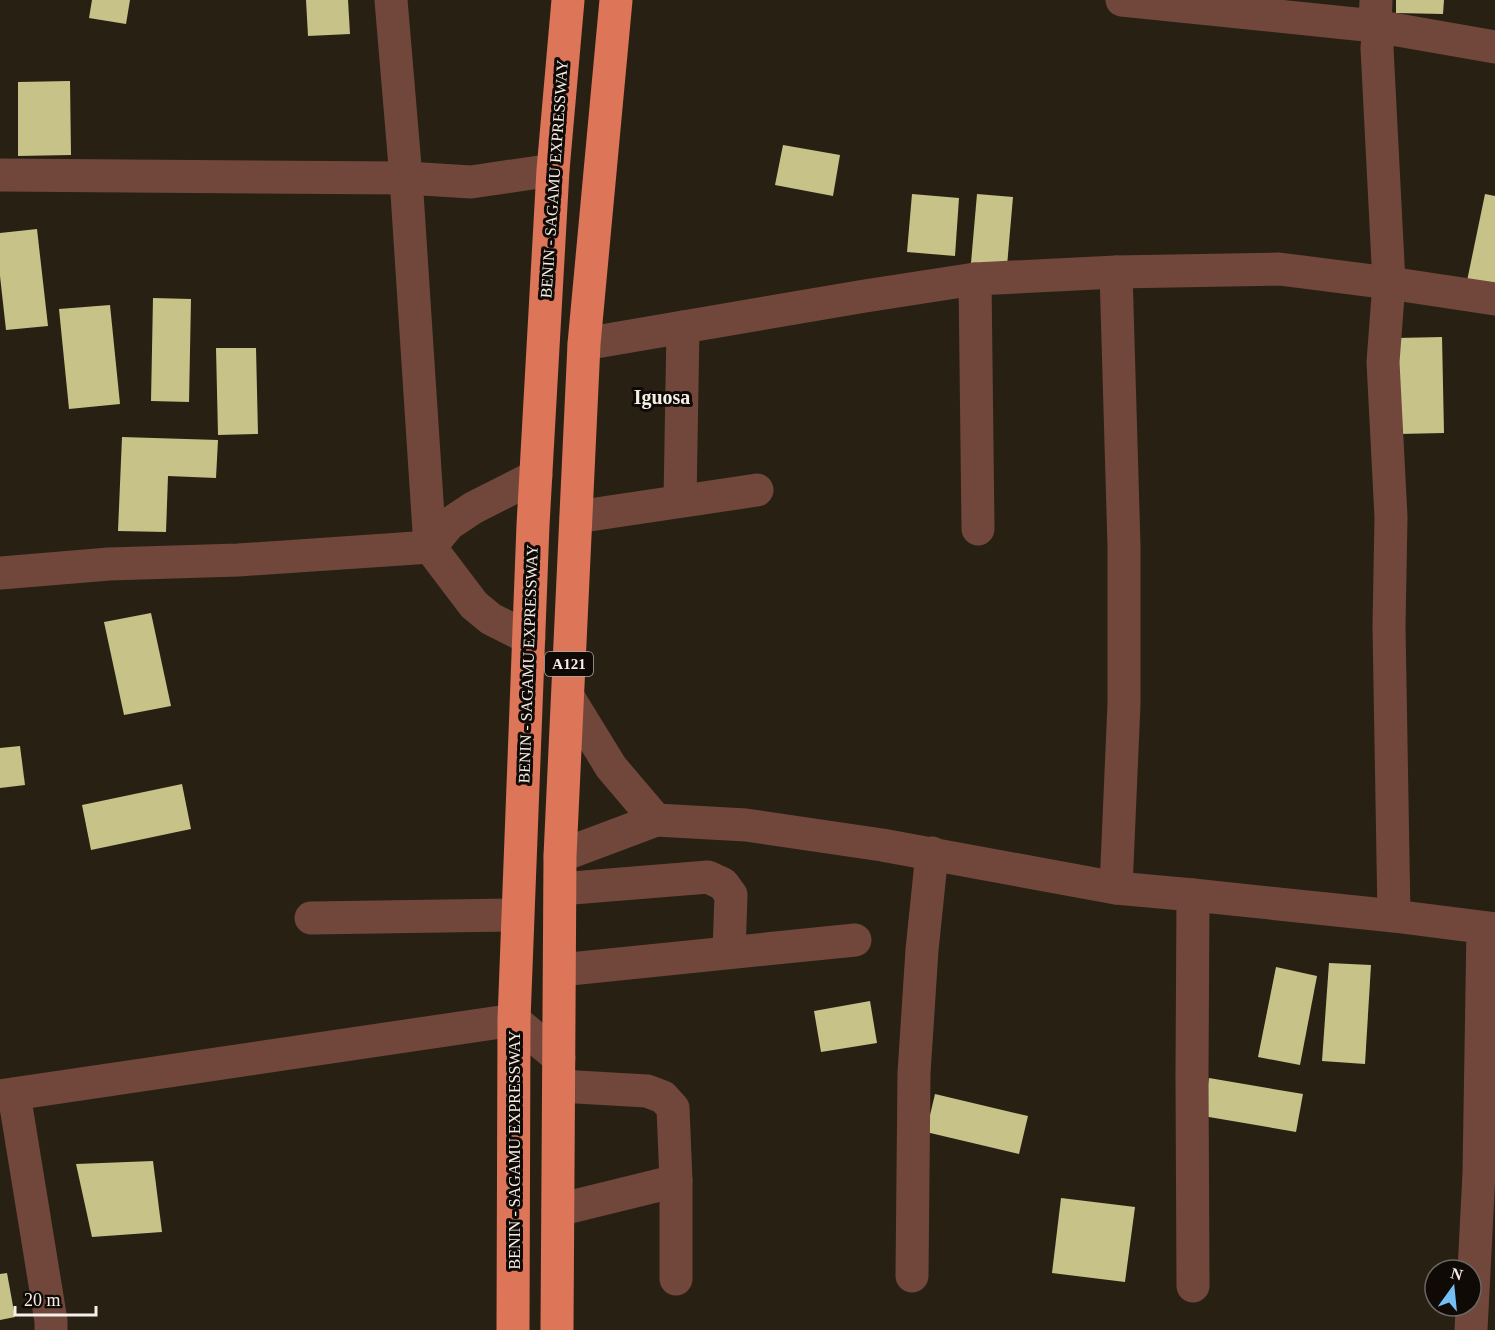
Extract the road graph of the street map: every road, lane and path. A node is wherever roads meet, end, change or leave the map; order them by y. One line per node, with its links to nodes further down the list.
1 (391, 0): 9 (street)
2 (568, 0): 7 (highway, BENIN - SAGAMU EXPRESSWAY / A121)
3 (616, 0): 15 (highway, A121)
4 (1122, 0): 5 (street)
5 (1376, 13): 6 (street); 12 (street)
6 (1495, 47)
7 (553, 170): 9 (street); 16 (highway, BENIN - SAGAMU EXPRESSWAY / A121)
8 (0, 175): 9 (street)
9 (406, 178): 21 (street)
10 (1116, 272): 11 (street); 12 (street); 28 (street)
11 (975, 279): 14 (street); 20 (street)
12 (1389, 283): 13 (street); 32 (street)
13 (1495, 300)
14 (683, 327): 15 (street); 18 (street)
15 (584, 344): 19 (highway, A121)
16 (536, 476): 21 (street); 23 (highway, BENIN - SAGAMU EXPRESSWAY / A121)
17 (757, 489): 18 (street)
18 (680, 501): 19 (street)
19 (576, 517): 24 (highway, A121)
20 (978, 529)
21 (430, 547): 22 (street); 23 (street)
22 (0, 573)
23 (529, 638): 31 (highway, BENIN - SAGAMU EXPRESSWAY / A121)
24 (568, 697): 25 (street); 27 (highway, A121)
25 (656, 820): 26 (street); 27 (street)
26 (932, 854): 28 (street); 43 (street)
27 (560, 856): 29 (highway, A121)
28 (1116, 888): 30 (street)
29 (560, 889): 36 (street); 37 (highway, A121)
30 (1193, 895): 32 (street); 45 (street)
31 (518, 915): 33 (street); 38 (highway, BENIN - SAGAMU EXPRESSWAY / A121)
32 (1394, 916): 34 (street)
33 (311, 918)
34 (1489, 928): 49 (street)
35 (855, 940): 36 (street)
36 (729, 952): 37 (street)
37 (560, 970): 39 (highway, A121)
38 (514, 1020): 39 (street); 40 (street); 47 (highway, BENIN - SAGAMU EXPRESSWAY / A121)
39 (559, 1072): 41 (street); 42 (highway, A121)
40 (7, 1095): 46 (street)
41 (676, 1181): 42 (street); 44 (street)
42 (558, 1210): 48 (highway, A121)
43 (912, 1275)
44 (676, 1279)
45 (1194, 1286)
46 (51, 1330)
47 (513, 1330)
48 (557, 1330)
49 (1471, 1330)

